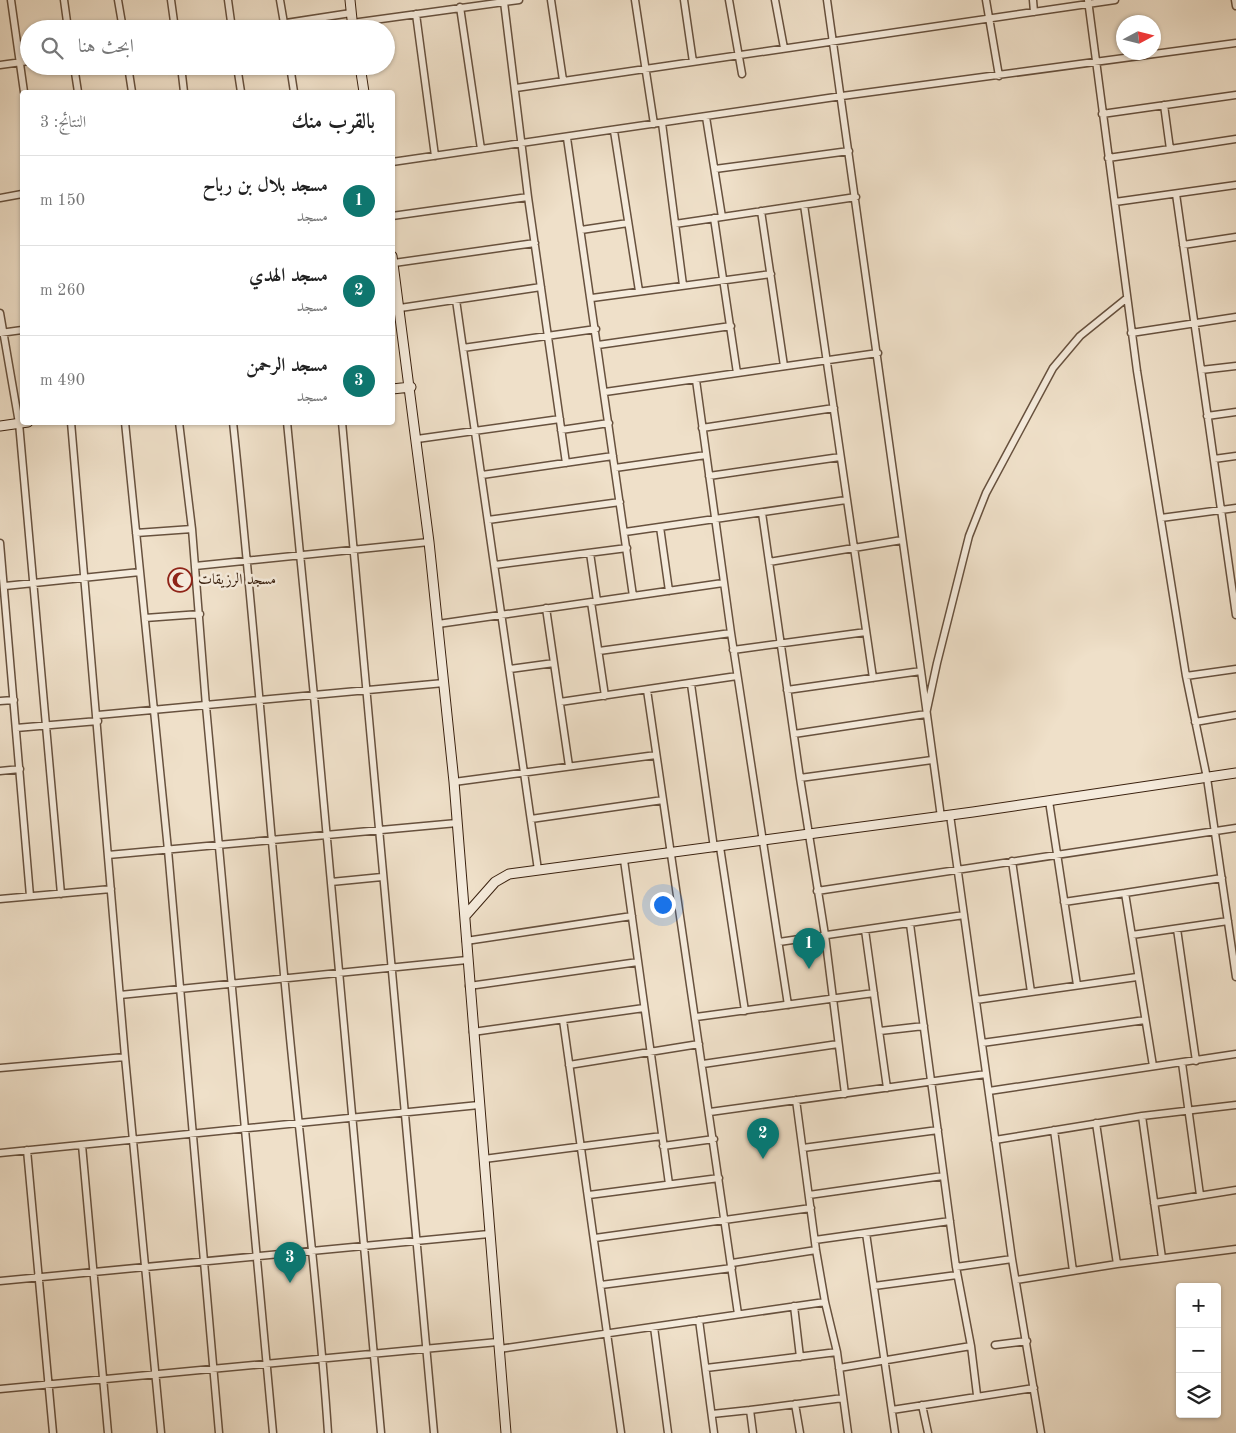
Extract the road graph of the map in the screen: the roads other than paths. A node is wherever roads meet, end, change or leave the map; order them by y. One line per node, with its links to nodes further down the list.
1 (11, 0): 40 (street)
2 (64, 0): 27 (street)
3 (118, 0): 28 (street)
4 (171, 0): 29 (street)
5 (228, 0): 30 (street)
6 (280, 0): 31 (street)
7 (350, 0): 23 (street)
8 (518, 0): 19 (street)
9 (551, 0): 53 (street)
10 (635, 0): 43 (street)
11 (684, 0): 39 (street)
12 (729, 0): 38 (street)
13 (775, 0): 37 (street)
14 (827, 0): 35 (street)
15 (986, 0): 26 (street)
16 (1033, 0): 24 (street)
17 (1115, 0): 20 (street)
18 (1235, 0): 21 (street)
19 (504, 2): 22 (street); 54 (street)
20 (1088, 2): 24 (street); 41 (street)
21 (1236, 6)
22 (460, 7): 25 (street); 72 (street)
23 (351, 12): 32 (street); 33 (street)
24 (1034, 12): 26 (street)
25 (416, 14): 34 (street); 75 (street)
26 (990, 18): 35 (street); 52 (street)
27 (67, 20)
28 (121, 20)
29 (174, 20)
30 (231, 20)
31 (283, 20)
32 (313, 20)
33 (352, 20)
34 (384, 20)
35 (833, 40): 37 (street); 63 (street)
36 (1236, 43): 41 (street)
37 (784, 48): 38 (street)
38 (738, 54): 39 (street); 44 (street)
39 (693, 62): 43 (street)
40 (20, 63): 42 (street)
41 (1096, 63): 52 (street); 65 (street)
42 (0, 65)
43 (645, 69): 53 (street); 67 (street)
44 (742, 74)
45 (22, 75): 55 (street)
46 (75, 75): 56 (street)
47 (129, 75): 57 (street)
48 (182, 75): 58 (street)
49 (238, 75): 59 (street)
50 (291, 75): 60 (street)
51 (361, 75): 61 (street)
52 (999, 76): 63 (street)
53 (563, 80): 54 (street)
54 (516, 88): 71 (street)
55 (24, 90)
56 (78, 90)
57 (132, 90)
58 (184, 90)
59 (241, 90)
60 (294, 90)
61 (364, 90)
62 (1236, 95): 64 (street)
63 (842, 96): 66 (street); 74 (street)
64 (1164, 106): 65 (street); 73 (street)
65 (1102, 114): 76 (street)
66 (706, 117): 67 (street); 78 (street)
67 (658, 124): 68 (street); 92 (street)
68 (614, 131): 69 (street); 91 (street)
69 (567, 138): 71 (street); 93 (street)
70 (1236, 140): 73 (street)
71 (523, 144): 72 (street); 82 (street)
72 (481, 149): 75 (street)
73 (1170, 149): 76 (street)
74 (849, 151): 78 (street); 83 (street)
75 (435, 156): 77 (street)
76 (1108, 158): 85 (street)
77 (395, 162)
78 (715, 169): 89 (street)
79 (1236, 185): 81 (street)
80 (20, 194): 84 (street)
81 (1176, 194): 85 (street); 96 (street)
82 (528, 197): 88 (street); 95 (street)
83 (856, 197): 86 (street); 119 (street)
84 (0, 198)
85 (1114, 202): 105 (street)
86 (804, 205): 87 (street); 120 (street)
87 (762, 211): 89 (street); 98 (street)
88 (395, 216)
89 (722, 217): 90 (street)
90 (714, 218): 92 (street); 99 (street)
91 (628, 223): 93 (street); 103 (street)
92 (675, 224): 101 (street)
93 (581, 230): 104 (street)
94 (1236, 237): 96 (street)
95 (535, 243): 97 (street); 102 (street)
96 (1183, 245): 110 (street)
97 (395, 260)
98 (771, 274): 99 (street); 121 (street)
99 (724, 280): 101 (street); 111 (street)
100 (395, 281): 107 (street)
101 (683, 285): 103 (street)
102 (541, 287): 106 (street); 116 (street)
103 (638, 291): 104 (street)
104 (592, 298): 112 (street)
105 (1127, 298): 115 (street); 221 (street)
106 (456, 300): 107 (street); 118 (street)
107 (400, 308): 126 (street)
108 (0, 313): 114 (street)
109 (1236, 317): 110 (street)
110 (1193, 323): 115 (street); 123 (street)
111 (731, 326): 117 (street); 124 (street)
112 (596, 329): 116 (street); 117 (street)
113 (20, 330): 114 (street)
114 (2, 333): 130 (street)
115 (1131, 333): 162 (street)
116 (548, 336): 118 (street); 133 (street)
117 (598, 345): 128 (street)
118 (464, 348): 145 (street)
119 (878, 353): 120 (street); 169 (street)
120 (827, 360): 121 (street); 129 (street)
121 (784, 366): 124 (street)
122 (1236, 366): 123 (street)
123 (1201, 370): 132 (street)
124 (737, 373): 125 (street)
125 (696, 380): 128 (street); 144 (street)
126 (411, 387): 127 (street); 147 (street)
127 (395, 389)
128 (605, 392): 134 (street)
129 (834, 408): 144 (street); 151 (street)
130 (20, 410)
131 (1236, 412): 132 (street)
132 (1207, 416): 152 (street)
133 (560, 418): 145 (street); 146 (street)
134 (609, 422): 146 (street); 149 (street)
135 (20, 423): 143 (street)
136 (23, 425): 184 (street)
137 (71, 425): 182 (street)
138 (125, 425): 168 (street)
139 (180, 425): 166 (street)
140 (233, 425): 177 (street)
141 (287, 425): 176 (street)
142 (342, 425): 174 (street)
143 (0, 426)
144 (702, 428): 148 (street)
145 (476, 429): 147 (street); 155 (street)
146 (561, 430): 153 (street)
147 (417, 439): 170 (street)
148 (706, 455): 154 (street); 156 (street)
149 (613, 456): 153 (street); 154 (street)
150 (1236, 456): 152 (street)
151 (840, 457): 156 (street); 157 (street)
152 (1214, 459): 160 (street)
153 (566, 463): 155 (street)
154 (615, 468): 158 (street)
155 (482, 475): 163 (street)
156 (709, 476): 164 (street)
157 (846, 500): 161 (street); 173 (street)
158 (620, 502): 163 (street); 167 (street)
159 (1236, 508): 160 (street)
160 (1222, 510): 162 (street); 193 (street)
161 (762, 513): 164 (street); 178 (street)
162 (1162, 518): 206 (street)
163 (488, 520): 179 (street)
164 (714, 520): 165 (street); 185 (street)
165 (660, 527): 167 (street); 187 (street)
166 (192, 529): 168 (street); 180 (street)
167 (625, 532): 172 (street)
168 (136, 533): 181 (street)
169 (902, 540): 173 (street); 204 (street)
170 (429, 542): 174 (street); 195 (street)
171 (0, 543): 183 (street)
172 (627, 548): 175 (street); 188 (street)
173 (853, 548): 178 (street); 196 (street)
174 (355, 550): 176 (street); 210 (street)
175 (590, 553): 179 (street); 189 (street)
176 (300, 556): 177 (street); 213 (street)
177 (248, 561): 180 (street); 216 (street)
178 (769, 562): 198 (street)
179 (495, 565): 192 (street)
180 (195, 566): 191 (street)
181 (140, 572): 182 (street); 194 (street)
182 (84, 577): 184 (street); 223 (street)
183 (2, 578): 186 (street)
184 (33, 582): 186 (street); 225 (street)
185 (723, 583): 187 (street); 197 (street)
186 (5, 586): 215 (street)
187 (669, 591): 188 (street)
188 (633, 596): 189 (street)
189 (594, 601): 190 (street); 200 (street)
190 (546, 608): 192 (street); 201 (street)
191 (200, 614): 194 (street); 219 (street)
192 (502, 614): 195 (street); 202 (street)
193 (1236, 615)
194 (145, 618): 220 (street)
195 (438, 624): 208 (street)
196 (866, 632): 198 (street); 207 (street)
197 (730, 633): 199 (street); 200 (street)
198 (781, 643): 199 (street); 212 (street)
199 (734, 650): 205 (street)
200 (599, 651): 214 (street)
201 (554, 663): 202 (street); 218 (street)
202 (510, 669): 233 (street)
203 (1236, 669): 206 (street)
204 (921, 671): 207 (street); 221 (street)
205 (738, 676): 209 (street); 249 (street)
206 (1186, 676): 224 (street)
207 (873, 678): 212 (street)
208 (444, 683): 210 (street); 237 (street)
209 (691, 684): 211 (street); 251 (street)
210 (367, 690): 213 (street); 244 (street)
211 (646, 690): 214 (street); 228 (street)
212 (787, 690): 227 (street)
213 (314, 696): 216 (street); 247 (street)
214 (606, 696): 218 (street)
215 (14, 700): 217 (street); 226 (street)
216 (260, 700): 219 (street); 248 (street)
217 (0, 701)
218 (560, 702): 230 (street)
219 (206, 706): 220 (street); 250 (street)
220 (154, 710): 223 (street); 252 (street)
221 (926, 714): 227 (street); 229 (street)
222 (1236, 716): 224 (street)
223 (98, 718): 225 (street); 255 (street)
224 (1195, 722): 236 (street)
225 (46, 725): 226 (street); 266 (street)
226 (16, 728): 231 (street)
227 (794, 734): 235 (street)
228 (656, 755): 230 (street); 238 (street)
229 (932, 760): 235 (street); 240 (street)
230 (569, 766): 233 (street)
231 (20, 769): 232 (street); 267 (street)
232 (0, 771)
233 (524, 772): 237 (street); 241 (street)
234 (1236, 773): 236 (street)
235 (800, 778): 246 (street)
236 (1207, 778): 239 (street); 245 (street)
237 (454, 782): 242 (street)
238 (663, 800): 241 (street); 253 (street)
239 (1049, 801): 240 (street); 254 (street)
240 (946, 816): 246 (street); 259 (street)
241 (531, 819): 258 (street)
242 (457, 823): 244 (street); 271 (street)
243 (1236, 828): 245 (street)
244 (378, 830): 247 (street); 260 (street)
245 (1215, 831): 254 (street); 261 (street)
246 (811, 834): 249 (street); 264 (street)
247 (326, 836): 248 (street); 262 (street)
248 (273, 840): 250 (street); 289 (street)
249 (764, 841): 251 (street); 281 (street)
250 (218, 845): 252 (street); 290 (street)
251 (717, 848): 253 (street); 301 (street)
252 (168, 850): 255 (street); 293 (street)
253 (671, 854): 256 (street); 302 (street)
254 (1056, 854): 257 (street); 269 (street)
255 (108, 855): 263 (street)
256 (624, 860): 258 (street); 272 (street)
257 (1012, 861): 259 (street); 294 (street)
258 (538, 870): 271 (street)
259 (958, 870): 264 (street); 270 (street)
260 (382, 877): 262 (street); 285 (street)
261 (1222, 878): 265 (street); 273 (street)
262 (331, 882): 286 (street)
263 (111, 889): 266 (street); 296 (street)
264 (817, 891): 278 (street)
265 (1125, 893): 269 (street); 279 (street)
266 (61, 894): 267 (street)
267 (30, 896): 268 (street)
268 (0, 899)
269 (1064, 902): 291 (street)
270 (964, 915): 274 (street); 298 (street)
271 (464, 916): 280 (street)
272 (632, 916): 280 (street); 283 (street)
273 (1228, 921): 275 (street); 276 (street)
274 (910, 924): 277 (street); 305 (street)
275 (1177, 929): 279 (street); 314 (street)
276 (1233, 929): 284 (street)
277 (865, 930): 278 (street); 295 (street)
278 (825, 935): 281 (street); 297 (street)
279 (1132, 935): 287 (street)
280 (466, 941): 282 (street)
281 (779, 942): 299 (street)
282 (467, 960): 285 (street); 292 (street)
283 (638, 962): 292 (street); 300 (street)
284 (1235, 963): 288 (street)
285 (391, 968): 286 (street); 330 (street)
286 (339, 974): 289 (street); 332 (street)
287 (1137, 977): 291 (street); 304 (street)
288 (1236, 977)
289 (284, 979): 290 (street); 334 (street)
290 (231, 984): 293 (street); 335 (street)
291 (1077, 984): 294 (street)
292 (469, 986): 307 (street)
293 (180, 988): 296 (street); 338 (street)
294 (1031, 992): 298 (street)
295 (874, 993): 297 (street); 306 (street)
296 (120, 995): 313 (street)
297 (835, 999): 299 (street); 310 (street)
298 (976, 1000): 308 (street)
299 (788, 1005): 301 (street)
300 (644, 1008): 303 (street); 311 (street)
301 (745, 1011): 302 (street)
302 (696, 1017): 309 (street)
303 (563, 1020): 307 (street); 317 (street)
304 (1145, 1020): 308 (street); 318 (street)
305 (924, 1026): 306 (street); 321 (street)
306 (880, 1031): 322 (street)
307 (473, 1032): 326 (street)
308 (982, 1043): 320 (street)
309 (699, 1044): 311 (street); 316 (street)
310 (838, 1044): 316 (street); 324 (street)
311 (650, 1052): 317 (street); 339 (street)
312 (1236, 1054): 314 (street)
313 (125, 1057): 319 (street); 341 (street)
314 (1196, 1061): 315 (street)
315 (1182, 1063): 318 (street); 328 (street)
316 (703, 1064): 329 (street)
317 (569, 1065): 345 (street)
318 (1153, 1066): 323 (street)
319 (0, 1068)
320 (986, 1074): 321 (street); 323 (street)
321 (931, 1082): 322 (street); 336 (street)
322 (887, 1088): 324 (street)
323 (989, 1091): 342 (street)
324 (845, 1094): 325 (street)
325 (796, 1100): 329 (street); 346 (street)
326 (479, 1105): 330 (street); 349 (street)
327 (1236, 1105): 328 (street)
328 (1188, 1111): 331 (street); 356 (street)
329 (710, 1112): 340 (street)
330 (406, 1114): 332 (street); 365 (street)
331 (1142, 1116): 333 (street); 357 (street)
332 (354, 1120): 334 (street); 366 (street)
333 (1096, 1123): 337 (street); 374 (street)
334 (298, 1125): 335 (street); 369 (street)
335 (245, 1130): 338 (street); 370 (street)
336 (938, 1130): 346 (street); 350 (street)
337 (1054, 1130): 342 (street); 378 (street)
338 (192, 1133): 341 (street); 373 (street)
339 (662, 1136): 344 (street); 345 (street)
340 (714, 1139): 344 (street); 351 (street)
341 (134, 1140): 343 (street); 376 (street)
342 (995, 1140): 372 (street)
343 (82, 1145): 347 (street); 379 (street)
344 (664, 1146): 352 (street)
345 (582, 1147): 349 (street); 354 (street)
346 (803, 1148): 355 (street)
347 (27, 1150): 348 (street); 381 (street)
348 (0, 1153)
349 (484, 1159): 362 (street)
350 (943, 1176): 355 (street); 360 (street)
351 (720, 1178): 352 (street); 359 (street)
352 (669, 1184): 354 (street)
353 (1236, 1190): 356 (street)
354 (589, 1195): 363 (street)
355 (809, 1195): 358 (street)
356 (1200, 1195): 357 (street)
357 (1154, 1203): 371 (street)
358 (811, 1208): 359 (street); 364 (street)
359 (726, 1221): 363 (street); 375 (street)
360 (950, 1221): 361 (street); 377 (street)
361 (866, 1233): 364 (street); 385 (street)
362 (489, 1234): 365 (street); 394 (street)
363 (595, 1238): 384 (street)
364 (815, 1240): 368 (street)
365 (417, 1241): 366 (street); 396 (street)
366 (365, 1246): 369 (street); 398 (street)
367 (1236, 1249): 371 (street)
368 (816, 1250): 375 (street); 386 (street)
369 (314, 1252): 370 (street); 400 (street)
370 (256, 1256): 373 (street); 402 (street)
371 (1162, 1258): 374 (street)
372 (1012, 1259): 377 (street); 383 (street)
373 (203, 1261): 376 (street); 405 (street)
374 (1117, 1264): 378 (street)
375 (732, 1265): 384 (street); 388 (street)
376 (146, 1266): 379 (street); 406 (street)
377 (956, 1267): 380 (street)
378 (1073, 1271): 383 (street)
379 (92, 1272): 381 (street); 407 (street)
380 (957, 1275): 385 (street); 395 (street)
381 (38, 1277): 382 (street); 408 (street)
382 (0, 1280)
383 (1016, 1280): 392 (street)
384 (601, 1285): 391 (street)
385 (874, 1286): 401 (street)
386 (825, 1302): 387 (street); 397 (street)
387 (794, 1306): 388 (street); 399 (street)
388 (738, 1314): 389 (street)
389 (699, 1320): 390 (street); 403 (street)
390 (654, 1327): 391 (street); 428 (street)
391 (608, 1334): 394 (street); 427 (street)
392 (1027, 1341): 393 (street); 409 (street)
393 (995, 1344)
394 (498, 1346): 396 (street); 426 (street)
395 (971, 1346): 401 (street); 411 (street)
396 (427, 1348): 398 (street); 425 (street)
397 (837, 1352): 399 (street); 404 (street)
398 (374, 1353): 400 (street); 424 (street)
399 (800, 1357): 403 (street)
400 (323, 1358): 402 (street); 423 (street)
401 (885, 1361): 404 (street); 416 (street)
402 (267, 1364): 405 (street); 422 (street)
403 (706, 1368): 417 (street)
404 (839, 1368): 412 (street)
405 (212, 1369): 406 (street); 421 (street)
406 (156, 1374): 407 (street); 420 (street)
407 (102, 1379): 408 (street); 419 (street)
408 (49, 1384): 410 (street); 418 (street)
409 (1034, 1388): 411 (street); 435 (street)
410 (0, 1389)
411 (977, 1395): 414 (street)
412 (843, 1398): 413 (street); 432 (street)
413 (796, 1404): 415 (street); 431 (street)
414 (922, 1405): 416 (street); 434 (street)
415 (750, 1410): 417 (street); 430 (street)
416 (892, 1410): 433 (street)
417 (712, 1414): 429 (street)
418 (53, 1433)
419 (108, 1433)
420 (161, 1433)
421 (218, 1433)
422 (273, 1433)
423 (328, 1433)
424 (381, 1433)
425 (434, 1433)
426 (506, 1433)
427 (621, 1433)
428 (668, 1433)
429 (714, 1433)
430 (753, 1433)
431 (800, 1433)
432 (848, 1433)
433 (895, 1433)
434 (928, 1433)
435 (1039, 1433)

